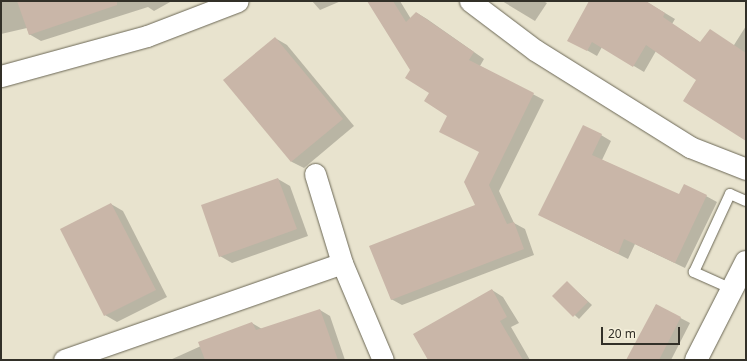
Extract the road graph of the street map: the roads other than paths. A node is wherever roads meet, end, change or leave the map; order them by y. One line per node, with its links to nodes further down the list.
1 (238, 1): 3 (street)
2 (470, 1): 4 (street)
3 (1, 76)
4 (746, 169)
5 (315, 174): 8 (street)
6 (746, 201): 9 (lane)
7 (746, 262): 9 (main road)
8 (342, 263): 10 (street); 11 (street)
9 (732, 288): 12 (main road)
10 (64, 360)
11 (383, 360)
12 (696, 360)

